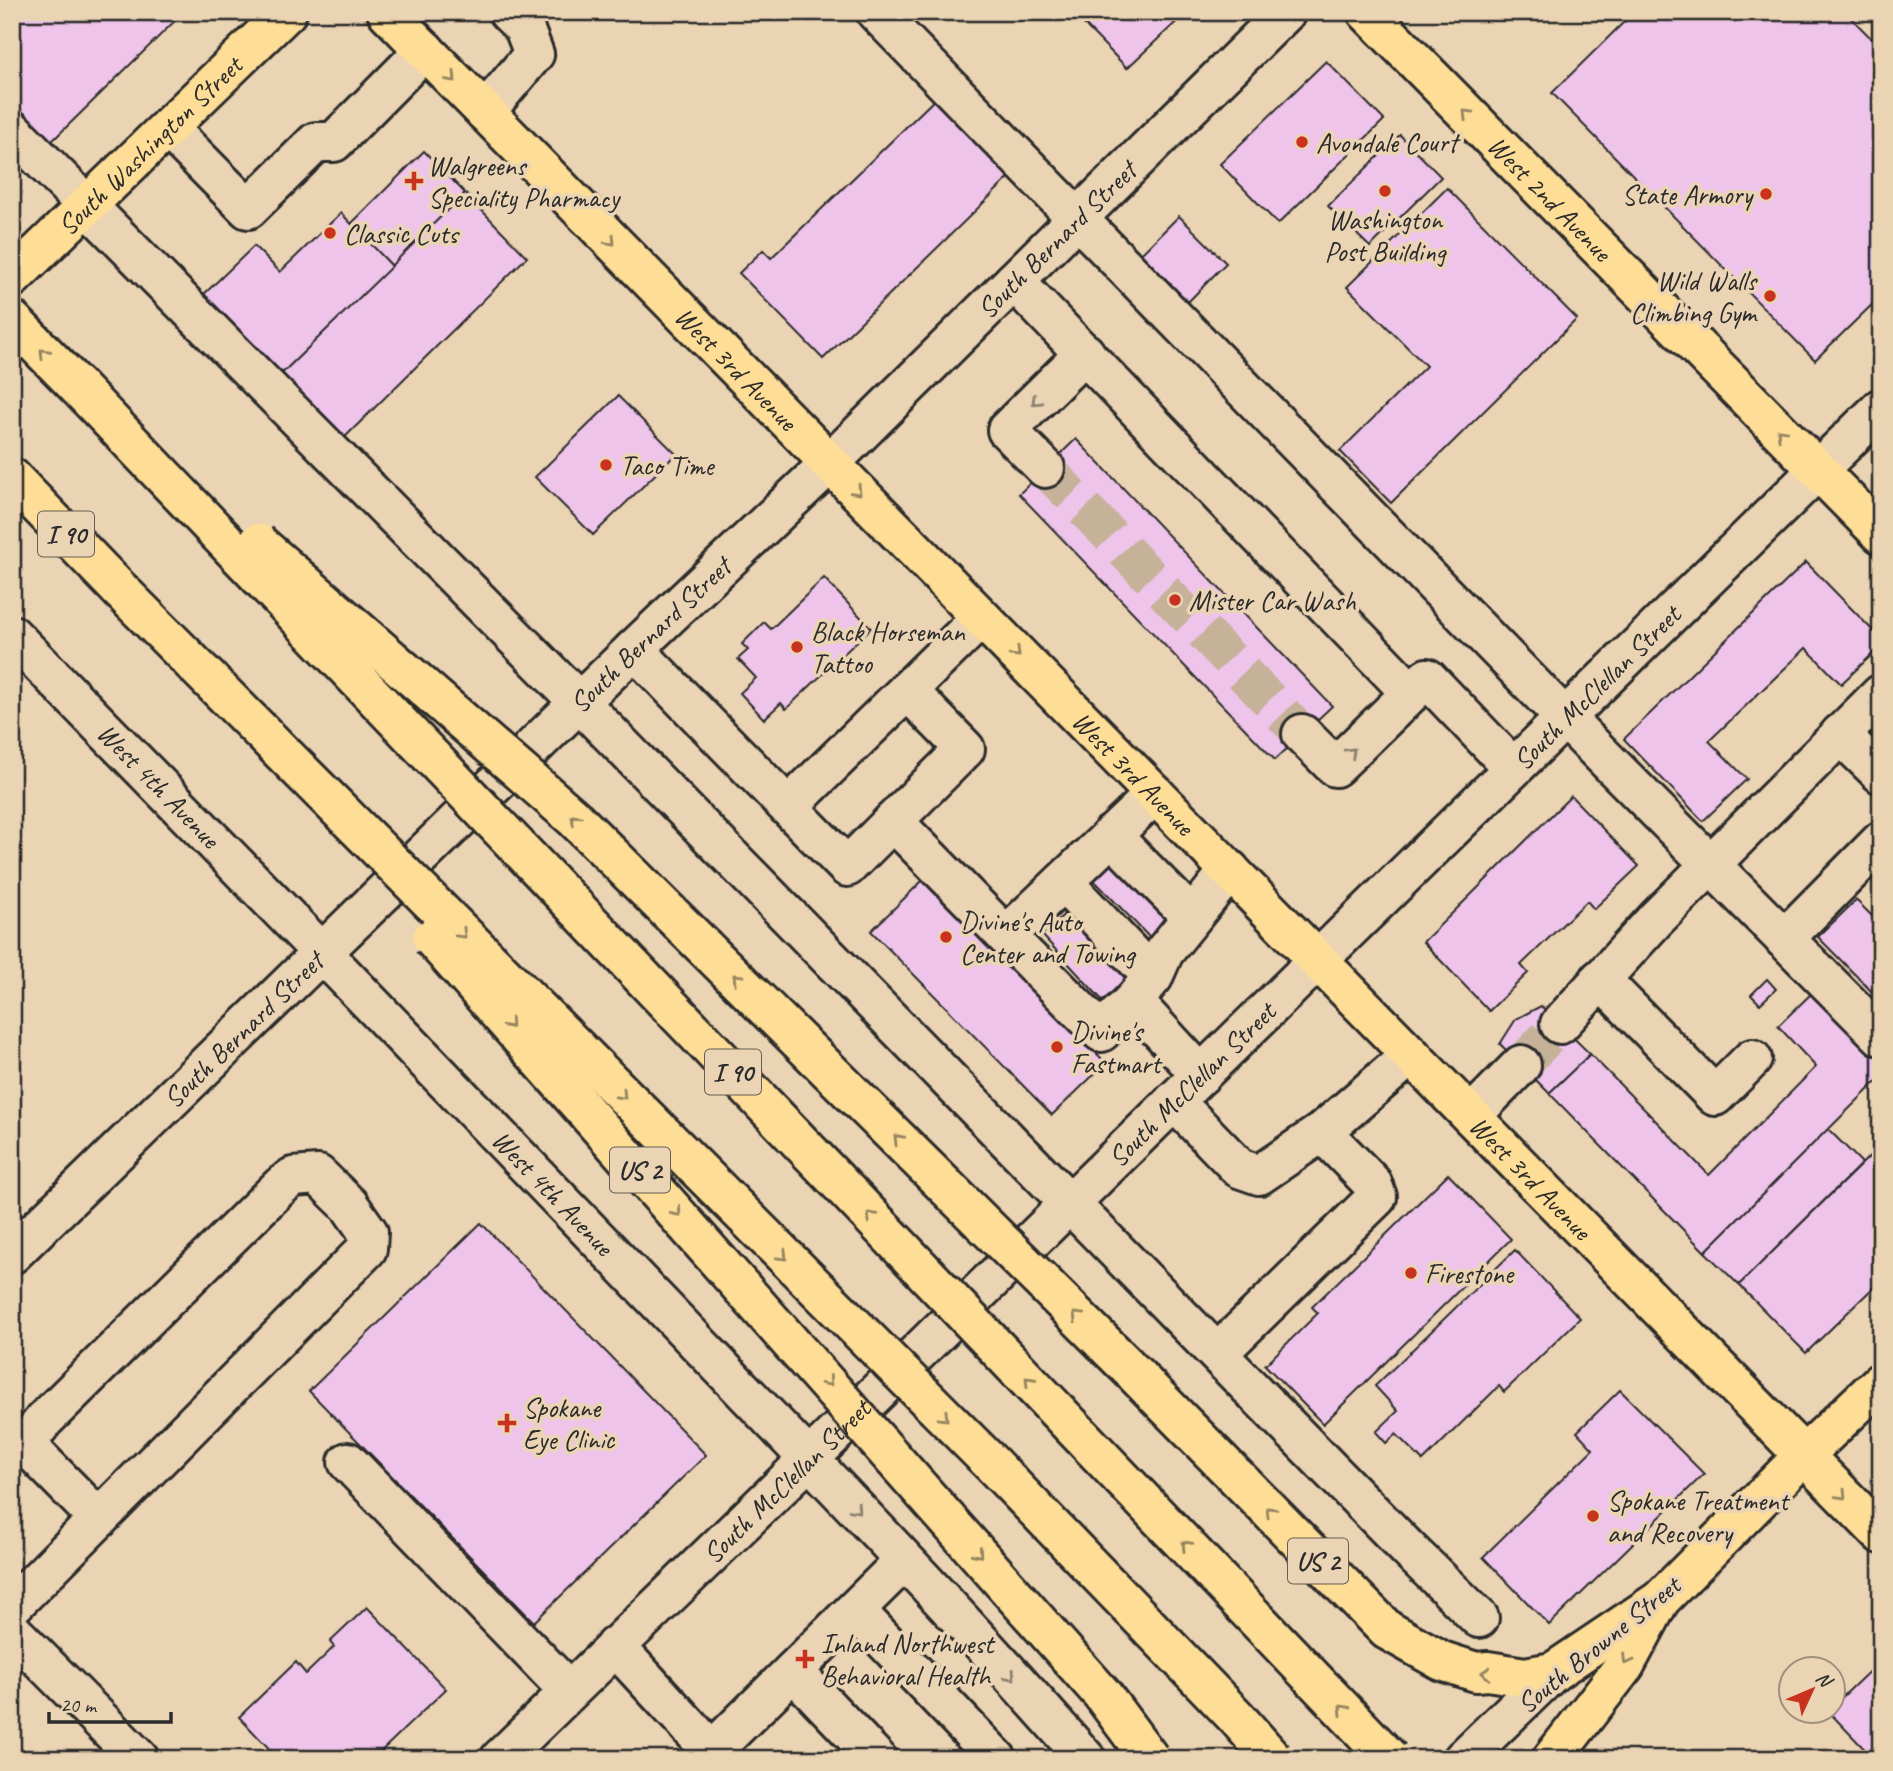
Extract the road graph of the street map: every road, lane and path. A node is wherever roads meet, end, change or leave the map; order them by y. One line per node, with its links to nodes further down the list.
1 (287, 12): 9 (main road, South Washington Street)
2 (387, 12): 7 (main road, West 3rd Avenue)
3 (508, 12): 8 (street)
4 (876, 12): 12 (street)
5 (1286, 12): 12 (street, South Bernard Street)
6 (1367, 12): 21 (main road, West 2nd Avenue, one-way to 6)
7 (425, 50): 8 (main road, West 3rd Avenue, one-way to 8); 9 (street)
8 (485, 112): 19 (main road, West 3rd Avenue, one-way to 19)
9 (168, 128): 11 (main road, South Washington Street)
10 (12, 130): 11 (street)
11 (87, 205): 13 (main road, South Washington Street); 31 (street)
12 (1078, 217): 14 (street, South Bernard Street); 32 (street)
13 (12, 278)
14 (1014, 281): 16 (street); 19 (street, South Bernard Street)
15 (12, 320): 17 (main road, I 90, one-way to 15)
16 (1085, 353): 20 (street, one-way to 20); 29 (street)
17 (77, 386): 78 (main road, US 2, one-way to 17, bridge); 88 (main road, I 90, one-way to 17, bridge)
18 (1881, 408): 21 (street, South McClellan Street)
19 (830, 463): 25 (main road, West 3rd Avenue, one-way to 25); 27 (street, South Bernard Street)
20 (1045, 468)
21 (1818, 470): 23 (main road, West 2nd Avenue); 32 (street, South McClellan Street)
22 (12, 478): 24 (main road, I 90)
23 (1881, 534)
24 (120, 590): 86 (main road, US 2, one-way to 86, bridge); 87 (main road, I 90, one-way to 87, bridge)
25 (981, 618): 28 (street); 37 (main road, West 3rd Avenue, one-way to 37)
26 (12, 635): 48 (street, West 4th Avenue)
27 (634, 649): 31 (street, South Bernard Street); 38 (street)
28 (907, 690): 38 (street); 39 (street)
29 (1411, 693): 33 (street, one-way to 29); 35 (street)
30 (1881, 694): 34 (street)
31 (580, 703): 48 (street, South Bernard Street); 61 (street)
32 (1565, 718): 35 (street, South McClellan Street); 42 (street)
33 (1302, 734)
34 (1840, 734): 36 (street); 42 (street)
35 (1513, 768): 49 (street, South McClellan Street)
36 (1881, 774)
37 (1155, 794): 40 (street); 43 (main road, West 3rd Avenue)
38 (788, 807): 39 (street)
39 (893, 821): 46 (street)
40 (1111, 835): 44 (street); 45 (street)
41 (1881, 841): 47 (street)
42 (1710, 863): 47 (street); 50 (street)
43 (1230, 870): 45 (street); 49 (main road, West 3rd Avenue)
44 (1063, 882): 46 (street); 51 (street)
45 (1192, 917): 51 (street)
46 (1006, 936): 51 (street)
47 (1784, 939): 53 (street)
48 (323, 951): 62 (street, South Bernard Street); 66 (street, West 4th Avenue)
49 (1317, 960): 54 (main road, West 3rd Avenue); 57 (street, South McClellan Street)
50 (1600, 979): 52 (street); 55 (street)
51 (1143, 989): 57 (street)
52 (1560, 1024)
53 (1881, 1036)
54 (1411, 1055): 59 (main road, West 3rd Avenue); 60 (street)
55 (1752, 1059)
56 (1521, 1065): 59 (street)
57 (1201, 1074): 58 (street, South McClellan Street)
58 (1174, 1101): 60 (street); 61 (street, South McClellan Street)
59 (1471, 1116): 65 (main road, West 3rd Avenue)
60 (1322, 1132): 63 (street)
61 (1070, 1203): 63 (street); 66 (street, South McClellan Street)
62 (12, 1254)
63 (1218, 1353): 74 (street)
64 (1881, 1382): 65 (main road, South Browne Street / US 2)
65 (1803, 1456): 69 (main road, West 3rd Avenue, one-way to 69); 71 (main road, South Browne Street / US 2)
66 (809, 1460): 70 (street, West 4th Avenue, one-way to 70); 76 (street, South McClellan Street)
67 (348, 1462): 79 (street)
68 (99, 1518): 68 (street); 72 (street)
69 (1881, 1534)
70 (904, 1562): 73 (street); 85 (street, West 4th Avenue, one-way to 85)
71 (1660, 1600): 78 (main road, South Browne Street / US 2); 90 (main road, one-way to 90)
72 (12, 1605)
73 (855, 1610): 77 (street); 84 (street)
74 (1479, 1618)
75 (12, 1631): 81 (street)
76 (615, 1646): 79 (street, South McClellan Street); 80 (street)
77 (793, 1671): 80 (street); 83 (street)
78 (1553, 1672): 89 (street, South Browne Street)
79 (569, 1691): 82 (street, South McClellan Street)
80 (716, 1755)
81 (139, 1759)
82 (500, 1759)
83 (877, 1759)
84 (997, 1759)
85 (1086, 1759)
86 (1150, 1759)
87 (1273, 1759)
88 (1390, 1759)
89 (1463, 1759)
90 (1552, 1759)

